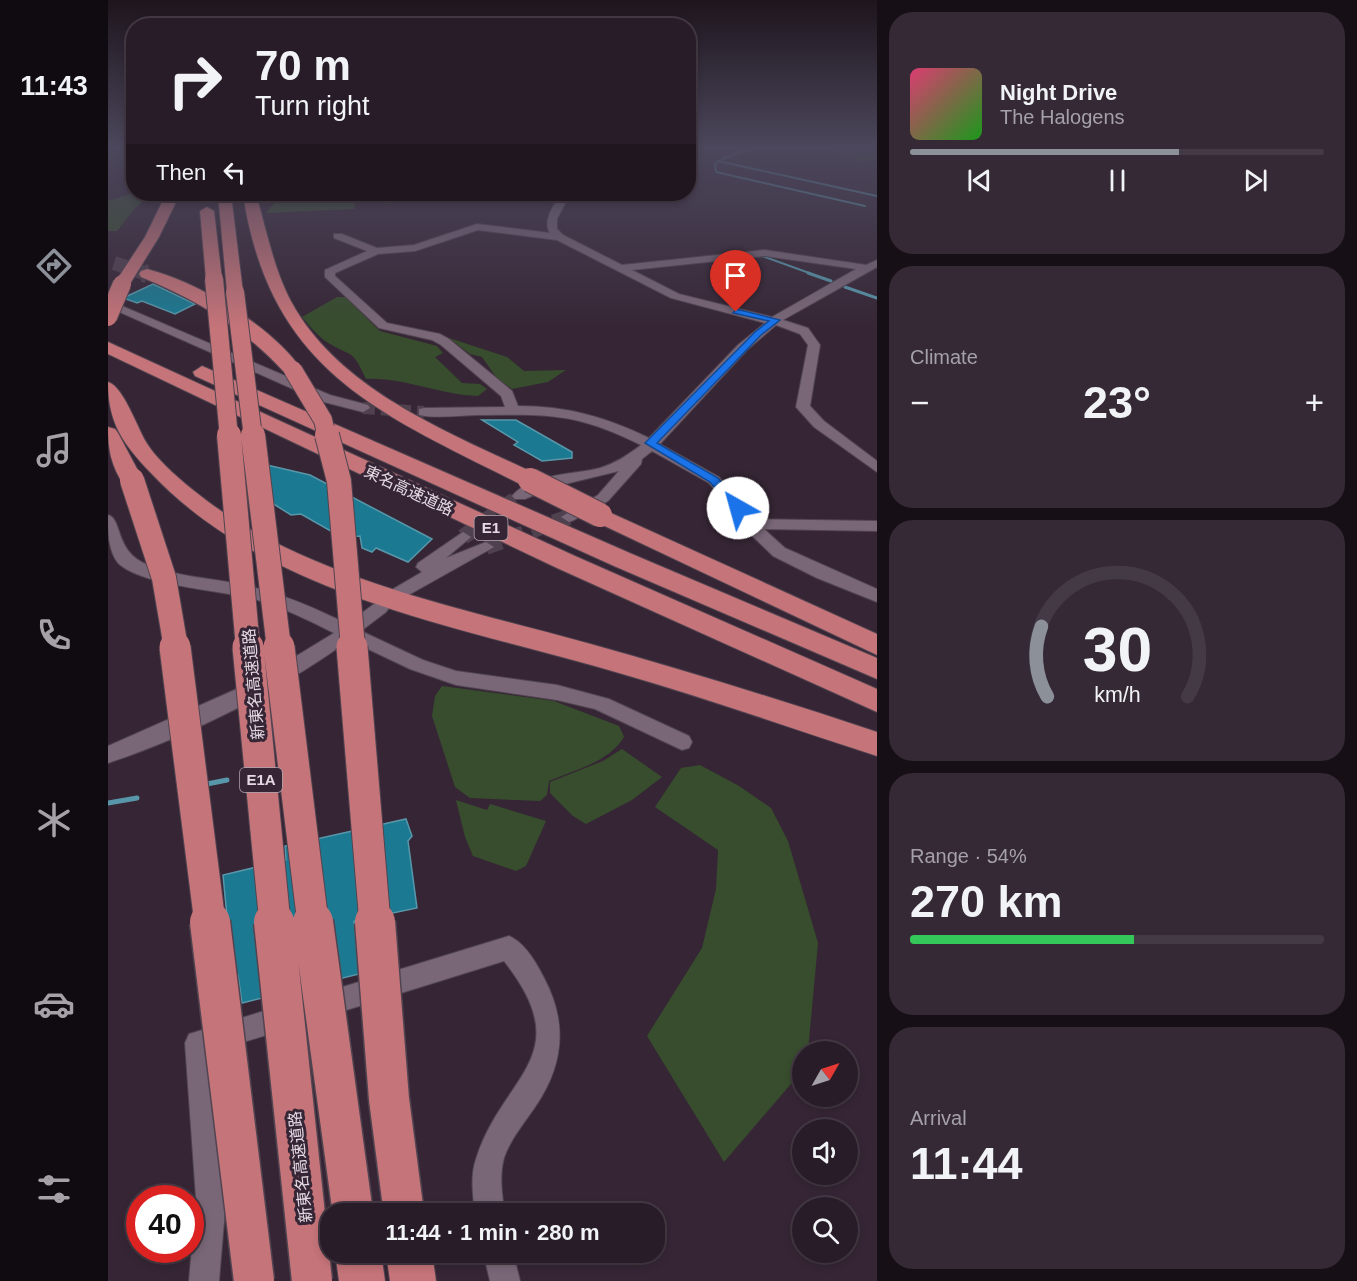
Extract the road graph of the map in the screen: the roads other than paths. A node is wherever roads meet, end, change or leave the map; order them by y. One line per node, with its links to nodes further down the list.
1 (166, 209): 14 (highway, bridge)
2 (209, 209): 12 (highway, 新東名高速道路 / E1A)
3 (224, 209): 12 (highway, 新東名高速道路 / E1A)
4 (254, 209): 25 (highway)
5 (558, 209): 7 (street)
6 (338, 236): 8 (street)
7 (559, 237): 8 (street); 10 (street)
8 (376, 251): 20 (street)
9 (873, 266): 10 (street); 15 (street)
10 (620, 268): 15 (street)
11 (147, 273): 42 (highway, bridge)
12 (225, 285): 41 (highway, 新東名高速道路 / E1A, bridge); 49 (highway, 新東名高速道路 / E1A, bridge)
13 (108, 303): 19 (street)
14 (108, 317)
15 (776, 320): 23 (street); 24 (street)
16 (108, 330): 36 (highway, 東名高速道路 / E1)
17 (108, 348): 37 (highway, 東名高速道路 / E1)
18 (108, 388): 39 (highway)
19 (363, 408)
20 (513, 410): 21 (street); 23 (street)
21 (424, 412)
22 (108, 433): 48 (highway, bridge)
23 (651, 443): 25 (street); 26 (street); 28 (street)
24 (877, 468)
25 (526, 488): 35 (highway, bridge)
26 (569, 517)
27 (108, 520): 34 (street)
28 (749, 524): 29 (street); 32 (street)
29 (877, 526)
30 (462, 537): 31 (street)
31 (486, 546)
32 (877, 596)
33 (380, 608): 34 (street)
34 (348, 632): 38 (street); 40 (street)
35 (877, 645)
36 (877, 669)
37 (877, 701)
38 (682, 742)
39 (877, 744)
40 (108, 755)
41 (352, 1203)
42 (403, 1203)
43 (488, 1203): 47 (street)
44 (360, 1263): 50 (highway)
45 (411, 1263): 51 (highway)
46 (501, 1263): 52 (street)
47 (204, 1281)
48 (254, 1281)
49 (312, 1281)
50 (362, 1281)
51 (413, 1281)
52 (505, 1281)

